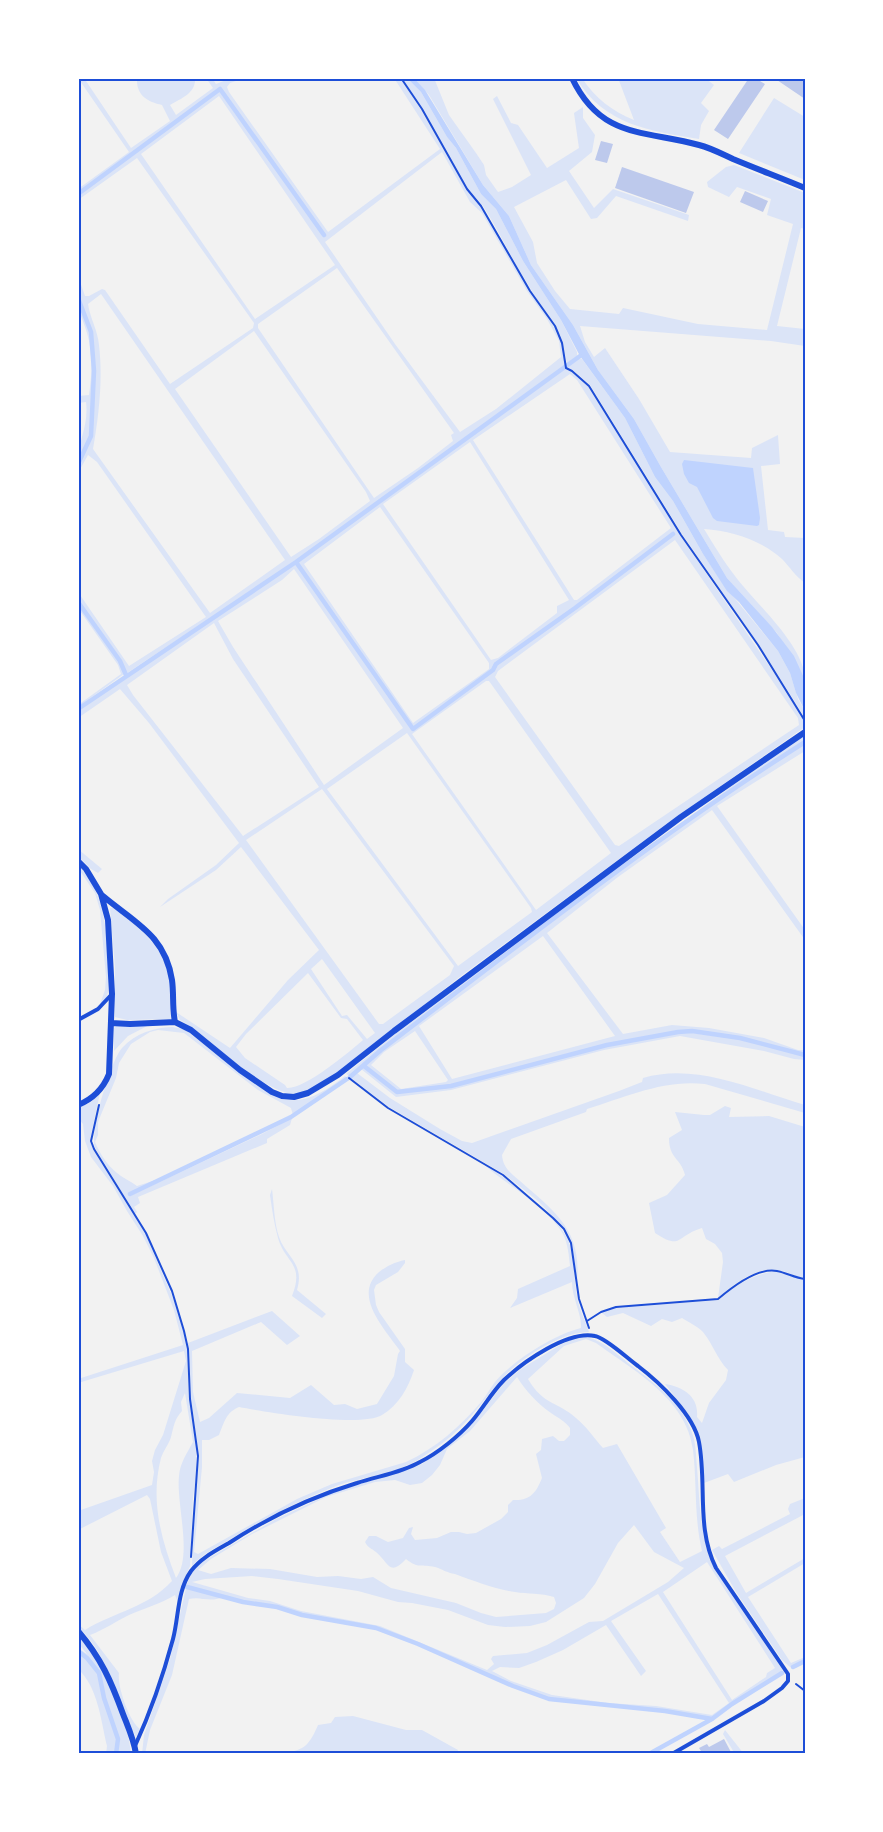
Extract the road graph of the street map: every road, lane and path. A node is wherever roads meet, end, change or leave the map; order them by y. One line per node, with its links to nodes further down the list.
1 (401, 78): 4 (path)
2 (572, 78): 3 (street)
3 (805, 188)
4 (805, 721)
5 (805, 732): 12 (street)
6 (78, 861): 7 (street)
7 (101, 894): 8 (street); 10 (street)
8 (111, 994): 9 (lane); 11 (street)
9 (78, 1020)
10 (175, 1022): 11 (street); 12 (street)
11 (111, 1023): 13 (street)
12 (343, 1072): 16 (path)
13 (105, 1084): 14 (street); 18 (path)
14 (78, 1105)
15 (805, 1279): 16 (path)
16 (587, 1321): 17 (path)
17 (591, 1336): 18 (lane); 22 (lane)
18 (191, 1572): 20 (lane)
19 (78, 1632): 20 (street)
20 (135, 1746): 21 (street)
21 (136, 1754)
22 (672, 1754)

